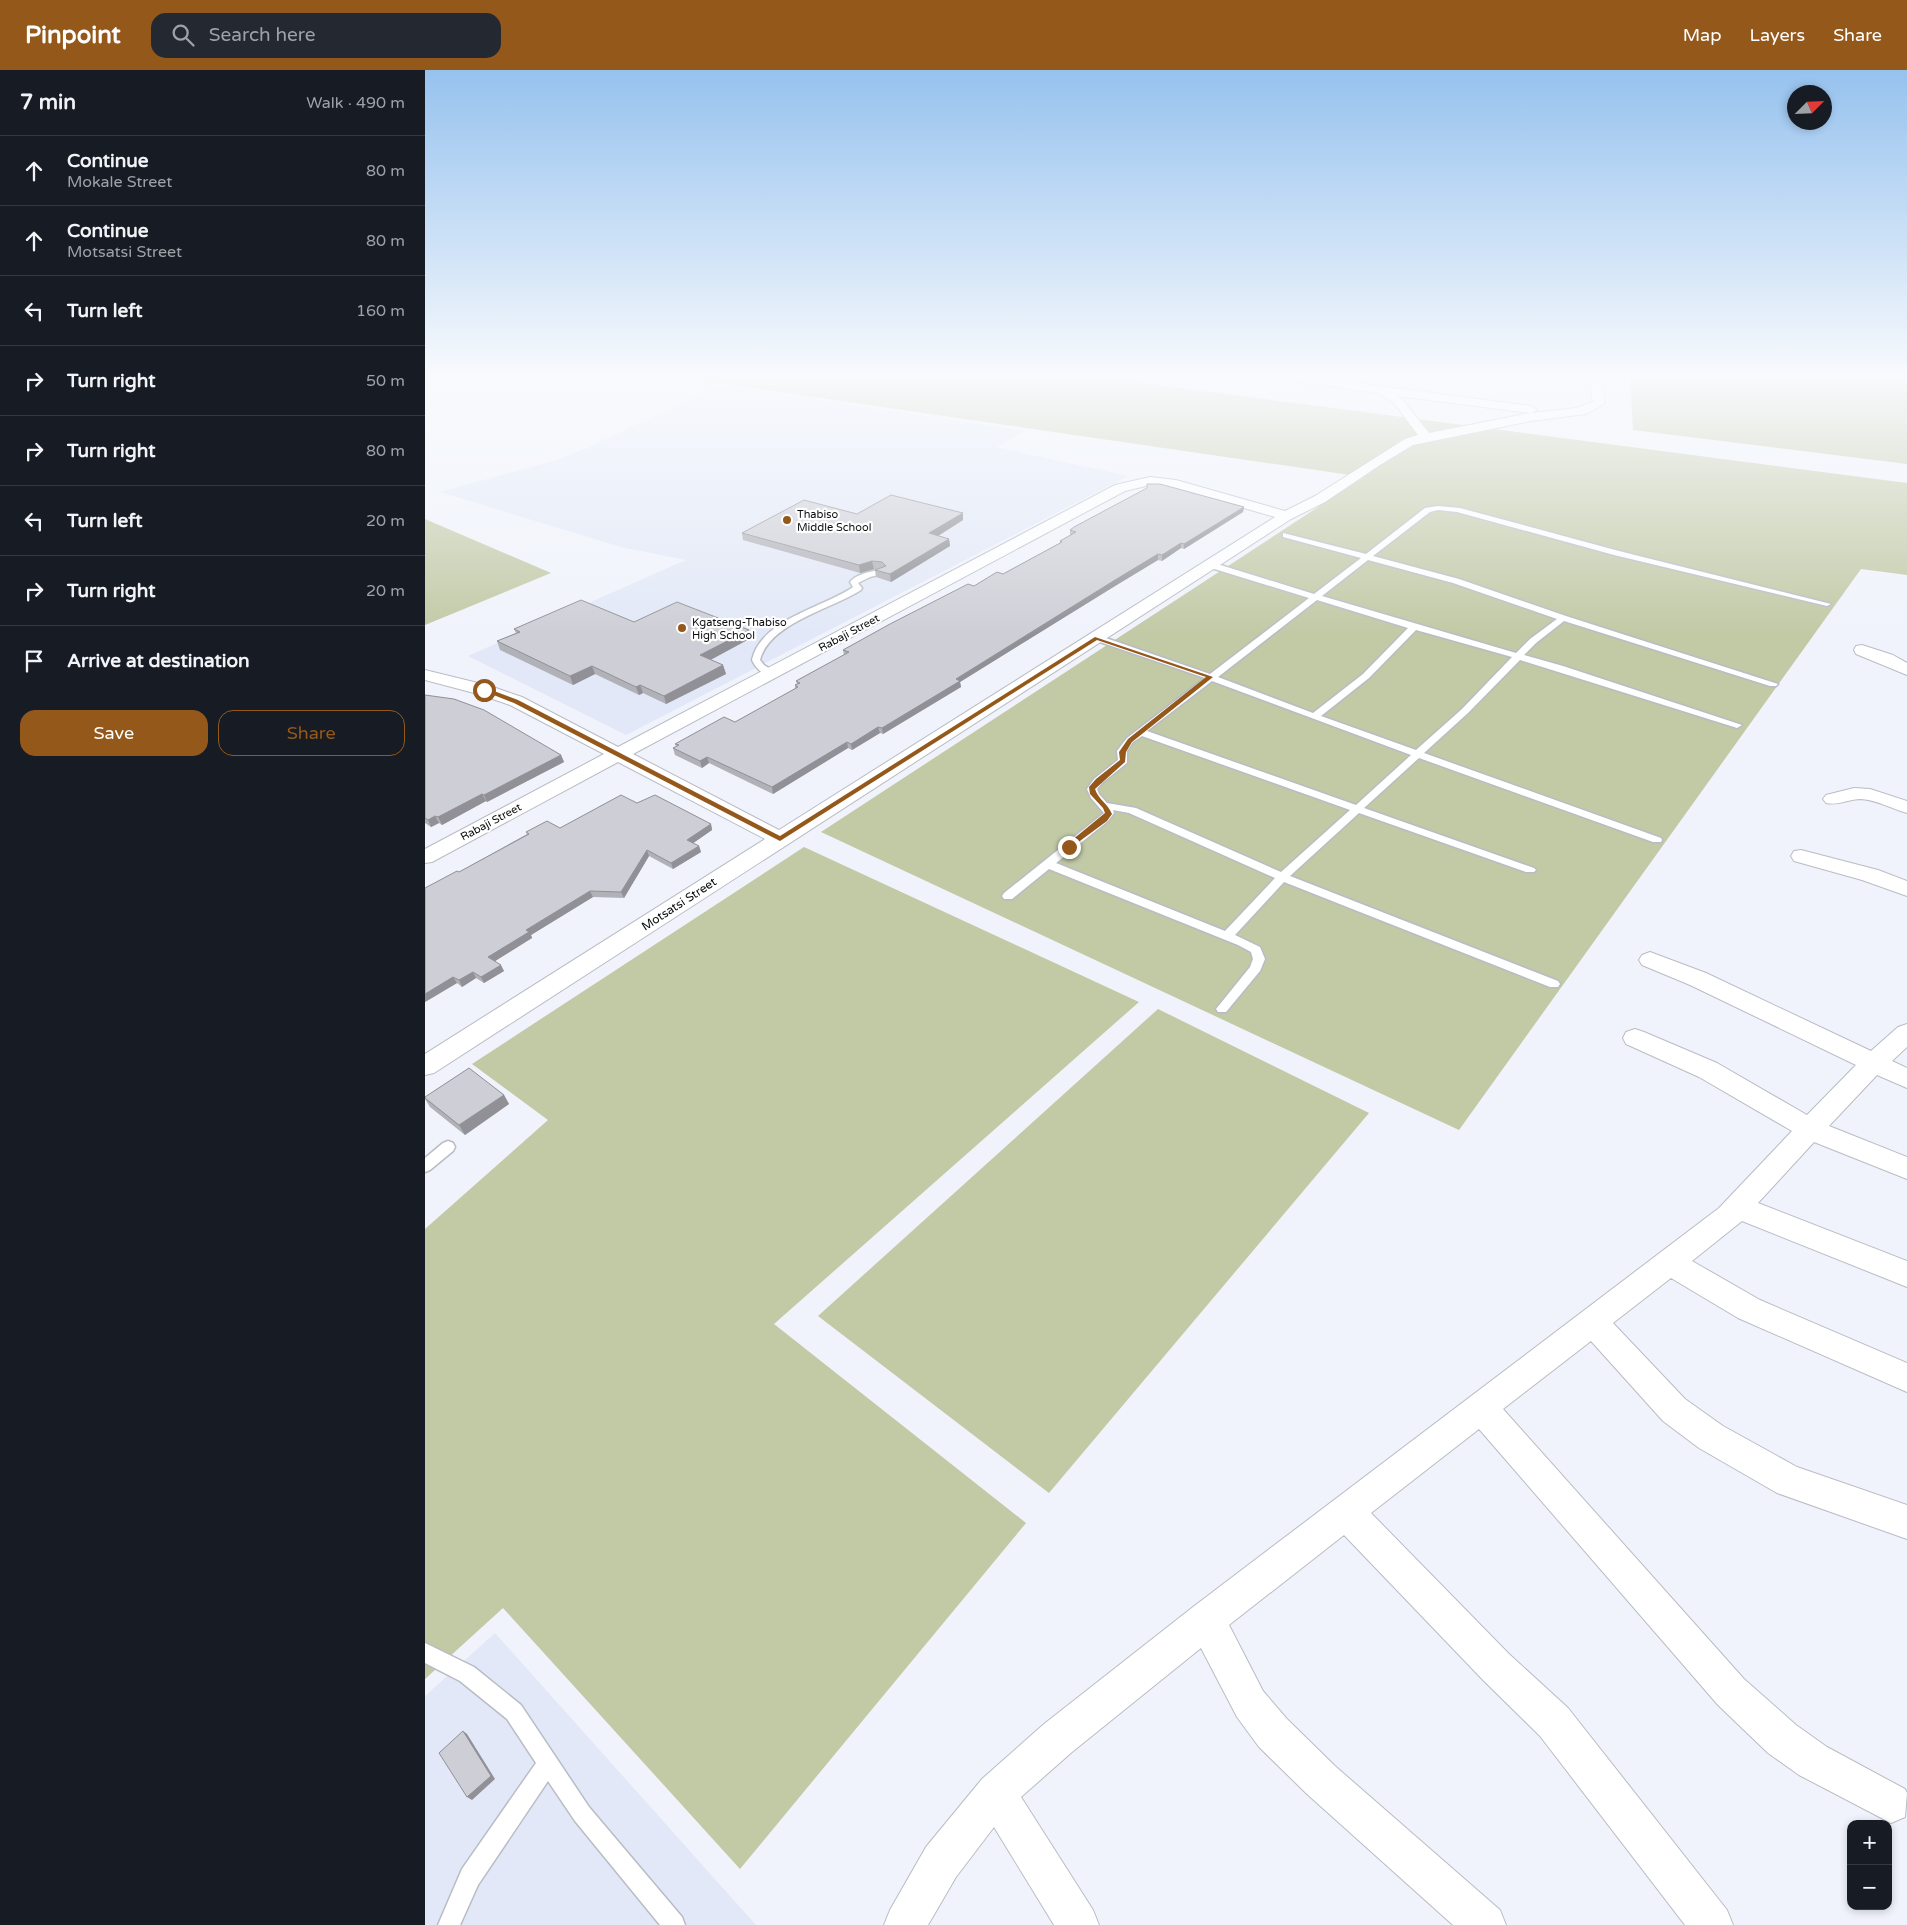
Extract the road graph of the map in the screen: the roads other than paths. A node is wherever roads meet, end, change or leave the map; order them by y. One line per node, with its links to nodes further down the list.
1 (1375, 463): 2 (street, Motsatsi Street)
2 (1286, 516): 5 (street, Motsatsi Street); 15 (street, Rabaji Street)
3 (1286, 535): 4 (lane)
4 (1366, 557): 7 (lane); 8 (lane); 9 (lane)
5 (1211, 565): 7 (lane); 11 (street, Motsatsi Street)
6 (881, 573): 15 (lane)
7 (1315, 597): 10 (lane); 17 (lane)
8 (1827, 604)
9 (1563, 618): 13 (lane); 18 (lane)
10 (1414, 627): 13 (lane); 19 (lane)
11 (1097, 638): 17 (lane); 28 (street, Motsatsi Street)
12 (1862, 650): 14 (street)
13 (1518, 656): 20 (lane); 22 (lane)
14 (1907, 670)
15 (772, 674): 23 (street, Rabaji Street)
16 (425, 675): 23 (street)
17 (1210, 677): 19 (lane); 21 (lane)
18 (1773, 684)
19 (1314, 716): 22 (lane)
20 (1737, 725)
21 (1140, 732): 25 (lane); 27 (lane)
22 (1417, 754): 27 (lane); 29 (lane)
23 (619, 755): 28 (street); 31 (street, Rabaji Street)
24 (1833, 799): 26 (street)
25 (1103, 805): 32 (lane); 34 (lane)
26 (1907, 806)
27 (1355, 809): 33 (lane); 34 (lane)
28 (780, 839): 44 (street, Motsatsi Street)
29 (1657, 840)
30 (1801, 856): 35 (street)
31 (425, 857)
32 (1047, 864): 36 (lane); 37 (lane)
33 (1530, 870)
34 (1282, 877): 37 (lane); 39 (lane)
35 (1907, 889)
36 (1008, 896)
37 (1227, 936): 40 (lane)
38 (1650, 960): 43 (street)
39 (1555, 984)
40 (1222, 1009)
41 (1907, 1033): 43 (street)
42 (1635, 1038): 46 (street)
43 (1874, 1064): 45 (street); 46 (street)
44 (425, 1066)
45 (1907, 1079)
46 (1810, 1129): 49 (street); 50 (street)
47 (448, 1147): 48 (lane)
48 (425, 1166)
49 (1907, 1168)
50 (1738, 1207): 51 (street); 52 (street)
51 (1669, 1262): 53 (street); 54 (street)
52 (1907, 1274)
53 (1592, 1321): 55 (street); 57 (street)
54 (1907, 1378)
55 (1481, 1408): 56 (street); 62 (street)
56 (1346, 1512): 58 (street); 68 (street)
57 (1907, 1522)
58 (1206, 1620): 61 (street); 67 (street)
59 (426, 1655): 60 (lane)
60 (548, 1763): 63 (lane); 64 (lane)
61 (996, 1793): 65 (street); 66 (street)
62 (1891, 1803)
63 (449, 1925)
64 (673, 1925)
65 (905, 1925)
66 (1078, 1925)
67 (1485, 1925)
68 (1712, 1925)

